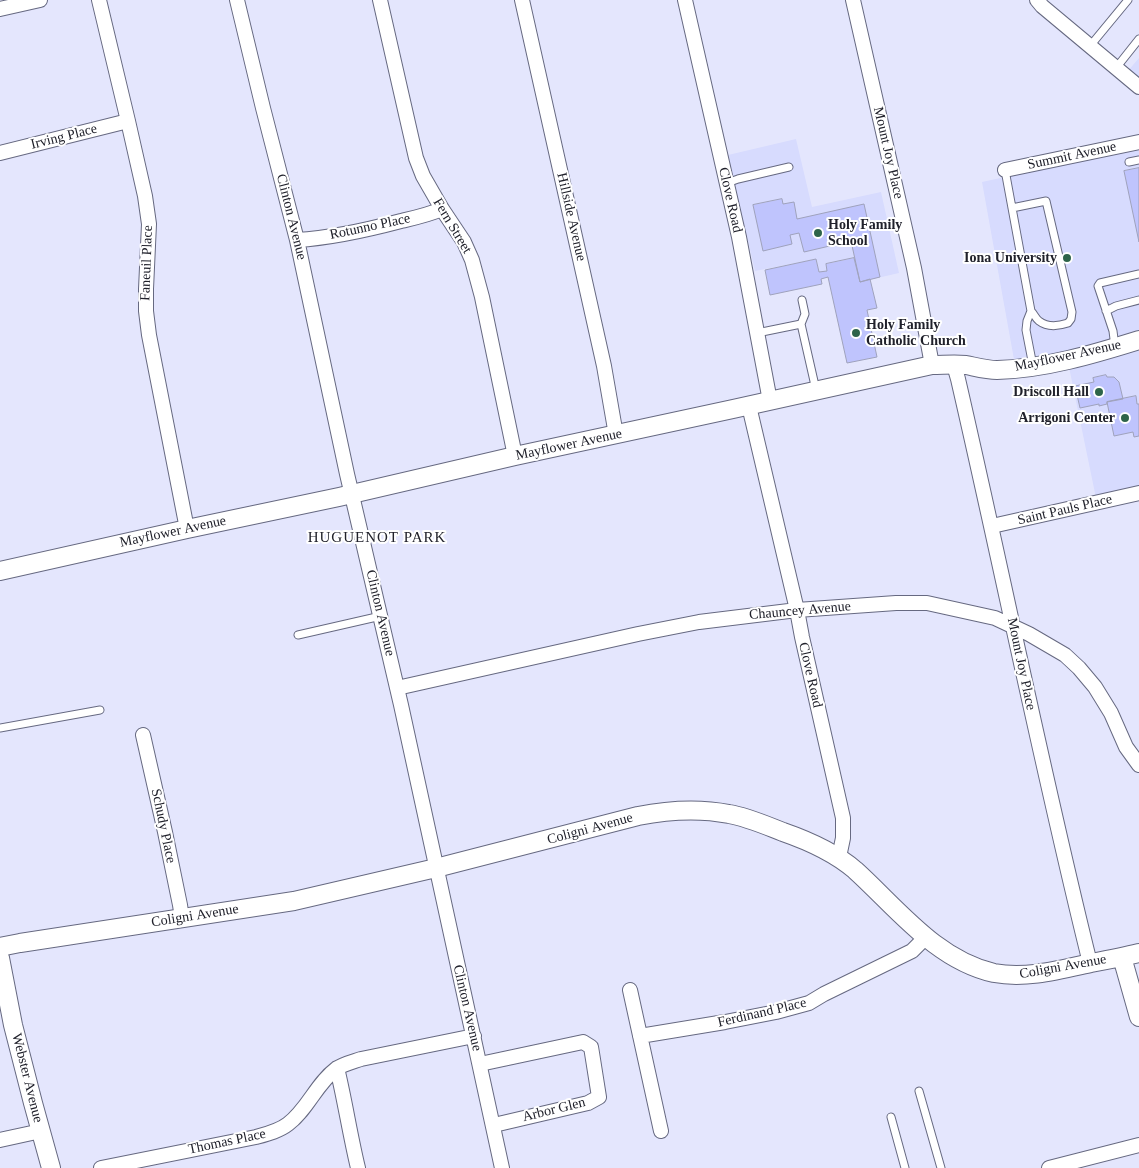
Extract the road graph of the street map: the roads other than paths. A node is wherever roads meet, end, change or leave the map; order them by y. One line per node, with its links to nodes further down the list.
1 (40, 0): 10 (street)
2 (99, 0): 15 (street, Faneuil Place)
3 (237, 0): 25 (street, Clinton Avenue)
4 (380, 0): 24 (street, Fern Street)
5 (522, 0): 41 (street, Hillside Avenue)
6 (685, 0): 22 (street, Clove Road)
7 (853, 0): 36 (street, Mount Joy Place)
8 (1037, 0): 12 (street)
9 (1128, 0): 12 (lane)
10 (0, 9)
11 (1139, 39): 13 (lane)
12 (1090, 46): 13 (street)
13 (1116, 68): 14 (street)
14 (1139, 87)
15 (128, 120): 17 (street, Irving Place); 46 (street, Faneuil Place)
16 (1139, 142): 21 (street, Summit Avenue)
17 (0, 153)
18 (1139, 160): 19 (lane)
19 (1129, 162)
20 (789, 167): 22 (lane)
21 (1005, 170): 23 (lane)
22 (727, 184): 32 (street, Clove Road)
23 (1012, 208): 29 (lane); 29 (lane)
24 (442, 209): 25 (street, Rotunno Place); 42 (street, Fern Street)
25 (297, 240): 44 (street, Clinton Avenue)
26 (1139, 274): 30 (lane)
27 (802, 300): 31 (lane)
28 (1139, 300): 30 (lane)
29 (1031, 311): 37 (lane)
30 (1106, 311): 34 (lane)
31 (801, 324): 32 (lane); 38 (lane)
32 (757, 333): 39 (street, Clove Road)
33 (1139, 340): 34 (street, Mayflower Avenue)
34 (1115, 347): 37 (street, Mayflower Avenue)
35 (954, 364): 36 (street, Mayflower Avenue); 37 (street, Mayflower Avenue); 45 (street, Mount Joy Place)
36 (932, 365): 38 (street, Mayflower Avenue)
37 (1034, 367)
38 (816, 391): 39 (street, Mayflower Avenue)
39 (770, 401): 40 (street, Mayflower Avenue)
40 (749, 406): 41 (street, Mayflower Avenue); 48 (street, Clove Road)
41 (616, 435): 42 (street, Mayflower Avenue)
42 (515, 456): 44 (street, Mayflower Avenue)
43 (1139, 493): 45 (street, Saint Pauls Place)
44 (352, 494): 46 (street, Mayflower Avenue); 49 (street, Clinton Avenue)
45 (992, 526): 50 (street, Mount Joy Place)
46 (187, 528): 47 (street, Mayflower Avenue)
47 (0, 571)
48 (797, 610): 50 (street, Chauncey Avenue); 52 (street, Chauncey Avenue); 57 (street, Clove Road)
49 (381, 616): 51 (lane); 52 (street, Clinton Avenue)
50 (1012, 626): 56 (street, Chauncey Avenue); 65 (street, Mount Joy Place)
51 (298, 635)
52 (397, 688): 58 (street, Clinton Avenue)
53 (100, 710): 54 (lane)
54 (0, 728)
55 (143, 735): 59 (street, Schudy Place)
56 (1139, 765)
57 (839, 857): 58 (street, Coligni Avenue); 60 (street, Coligni Avenue)
58 (436, 868): 59 (street, Coligni Avenue); 68 (street, Clinton Avenue)
59 (182, 918): 61 (street, Coligni Avenue)
60 (926, 937): 65 (street, Coligni Avenue); 69 (street, Ferdinand Place)
61 (0, 947)
62 (1139, 953): 63 (street, Coligni Avenue)
63 (1122, 957): 65 (street, Coligni Avenue); 67 (street)
64 (0, 958): 75 (street, Webster Avenue)
65 (1090, 963)
66 (630, 990): 69 (street)
67 (1139, 1017)
68 (474, 1036): 70 (street, Clinton Avenue); 71 (street, Thomas Place)
69 (640, 1036): 76 (street)
70 (480, 1064): 74 (street, Clinton Avenue); 74 (street, Arbor Glen)
71 (337, 1068): 80 (street, Thomas Place); 81 (street)
72 (919, 1091): 84 (lane)
73 (891, 1117): 83 (lane)
74 (494, 1125): 82 (street, Clinton Avenue)
75 (41, 1131): 77 (street); 79 (street, Webster Avenue)
76 (661, 1131)
77 (0, 1140)
78 (1139, 1145): 85 (street)
79 (51, 1168)
80 (101, 1168)
81 (358, 1168)
82 (502, 1168)
83 (905, 1168)
84 (941, 1168)
85 (1049, 1168)

